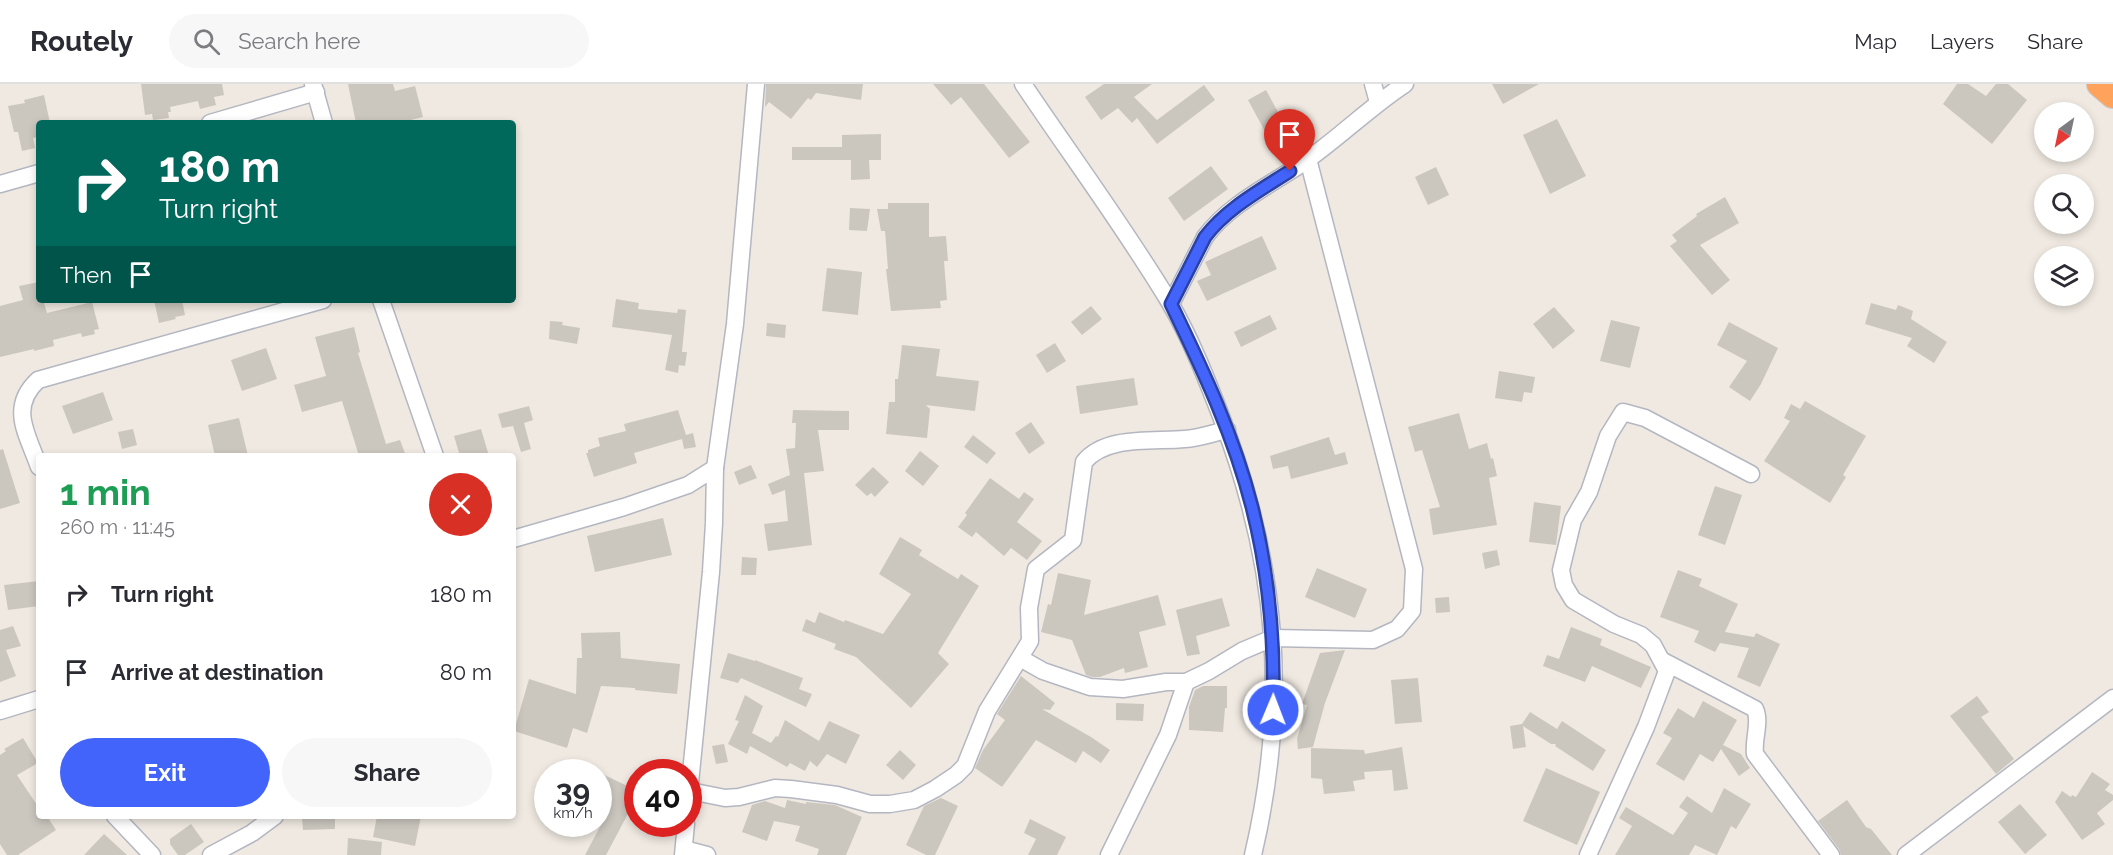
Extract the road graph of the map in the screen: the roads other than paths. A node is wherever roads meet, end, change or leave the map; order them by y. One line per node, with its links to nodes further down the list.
1 (756, 84): 20 (street)
2 (1023, 84): 16 (street)
3 (1373, 84): 8 (street)
4 (1405, 84): 8 (street)
5 (2100, 84): 7 (highway)
6 (314, 88): 9 (street); 10 (street)
7 (2113, 95)
8 (1378, 102): 11 (street)
9 (219, 120)
10 (323, 120)
11 (1308, 159): 16 (street); 23 (street)
12 (36, 174): 13 (street)
13 (0, 184)
14 (312, 303): 19 (street)
15 (382, 303): 18 (street)
16 (1171, 304): 17 (street)
17 (1227, 430): 23 (street); 24 (street)
18 (434, 453)
19 (36, 459)
20 (715, 468): 22 (street); 30 (street)
21 (1751, 474): 25 (street)
22 (516, 538)
23 (1273, 638): 26 (street); 40 (street)
24 (1020, 658): 26 (street); 31 (street)
25 (1663, 661): 41 (street); 42 (street)
26 (1186, 682): 39 (street)
27 (2113, 698): 43 (street)
28 (36, 705): 29 (street)
29 (0, 711)
30 (693, 759)
31 (702, 797)
32 (118, 819): 36 (street)
33 (271, 819): 37 (street)
34 (685, 837): 35 (street)
35 (683, 852): 38 (street)
36 (152, 855)
37 (212, 855)
38 (707, 855)
39 (1110, 855)
40 (1253, 855)
41 (1588, 855)
42 (1831, 855)
43 (1906, 855)

